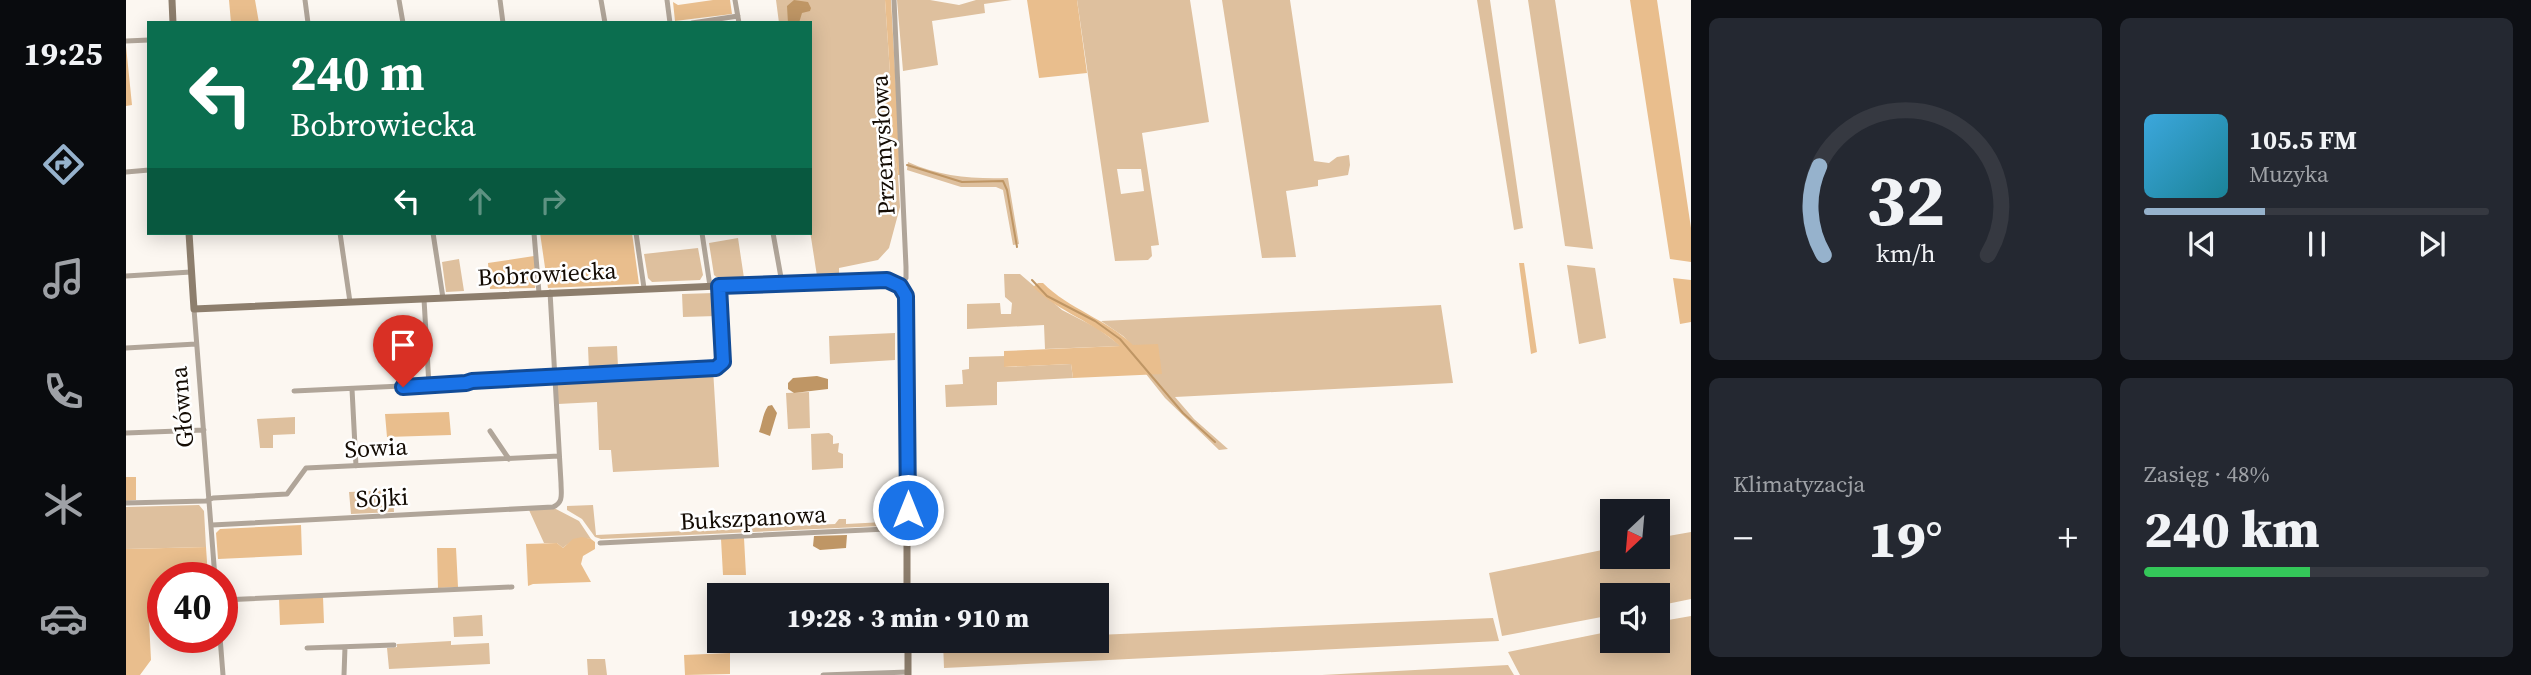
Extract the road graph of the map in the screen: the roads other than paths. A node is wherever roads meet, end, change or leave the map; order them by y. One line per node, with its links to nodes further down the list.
1 (172, 0): 10 (street)
2 (304, 0): 11 (street)
3 (399, 0): 12 (street)
4 (500, 0): 13 (street)
5 (601, 0): 14 (street)
6 (667, 0): 15 (street)
7 (735, 0): 9 (street)
8 (894, 0): 33 (street, Przemysłowa)
9 (738, 19): 16 (street)
10 (173, 21)
11 (308, 21)
12 (403, 21)
13 (503, 21)
14 (605, 21)
15 (670, 21)
16 (715, 21)
17 (147, 40): 18 (street)
18 (126, 41)
19 (147, 170): 20 (street)
20 (126, 172)
21 (188, 235): 28 (street, Główna)
22 (340, 235): 39 (street)
23 (433, 235): 37 (street)
24 (534, 235): 36 (street)
25 (636, 235): 34 (street)
26 (702, 235): 31 (street)
27 (773, 235): 30 (street)
28 (191, 272): 29 (street); 40 (street, Główna)
29 (126, 276)
30 (782, 283): 32 (street, Bobrowiecka); 33 (street, Bobrowiecka)
31 (710, 286): 32 (street, Bobrowiecka); 34 (street, Bobrowiecka)
32 (719, 286): 43 (street)
33 (900, 286): 56 (street)
34 (644, 289): 35 (street, Bobrowiecka)
35 (550, 292): 36 (street, Bobrowiecka); 43 (street)
36 (539, 293): 37 (street, Bobrowiecka)
37 (443, 298): 38 (street, Bobrowiecka)
38 (424, 299): 39 (street, Bobrowiecka); 44 (street)
39 (350, 302): 40 (street, Bobrowiecka)
40 (194, 309): 41 (street, Główna)
41 (197, 344): 42 (street); 47 (street, Główna)
42 (126, 348)
43 (554, 376): 44 (street); 50 (street)
44 (429, 386): 45 (street)
45 (352, 389): 46 (street); 52 (street)
46 (294, 391)
47 (204, 430): 49 (street); 53 (street, Główna)
48 (490, 431): 51 (street)
49 (126, 433)
50 (559, 456): 51 (street, Sowia); 55 (street, Sójki)
51 (509, 459): 52 (street, Sowia)
52 (356, 466): 53 (street, Sowia)
53 (209, 499): 54 (street); 55 (street, Główna)
54 (126, 503)
55 (212, 525): 58 (street, Główna)
56 (907, 528): 57 (street, Bukszpanowa); 59 (street)
57 (600, 543)
58 (214, 562)
59 (907, 583)
60 (512, 587): 61 (street)
61 (238, 599)
62 (394, 645): 63 (street)
63 (345, 647): 64 (street); 69 (street)
64 (307, 648)
65 (221, 653): 68 (street)
66 (908, 653): 67 (street)
67 (908, 673): 70 (street)
68 (223, 675)
69 (344, 675)
70 (823, 675)

